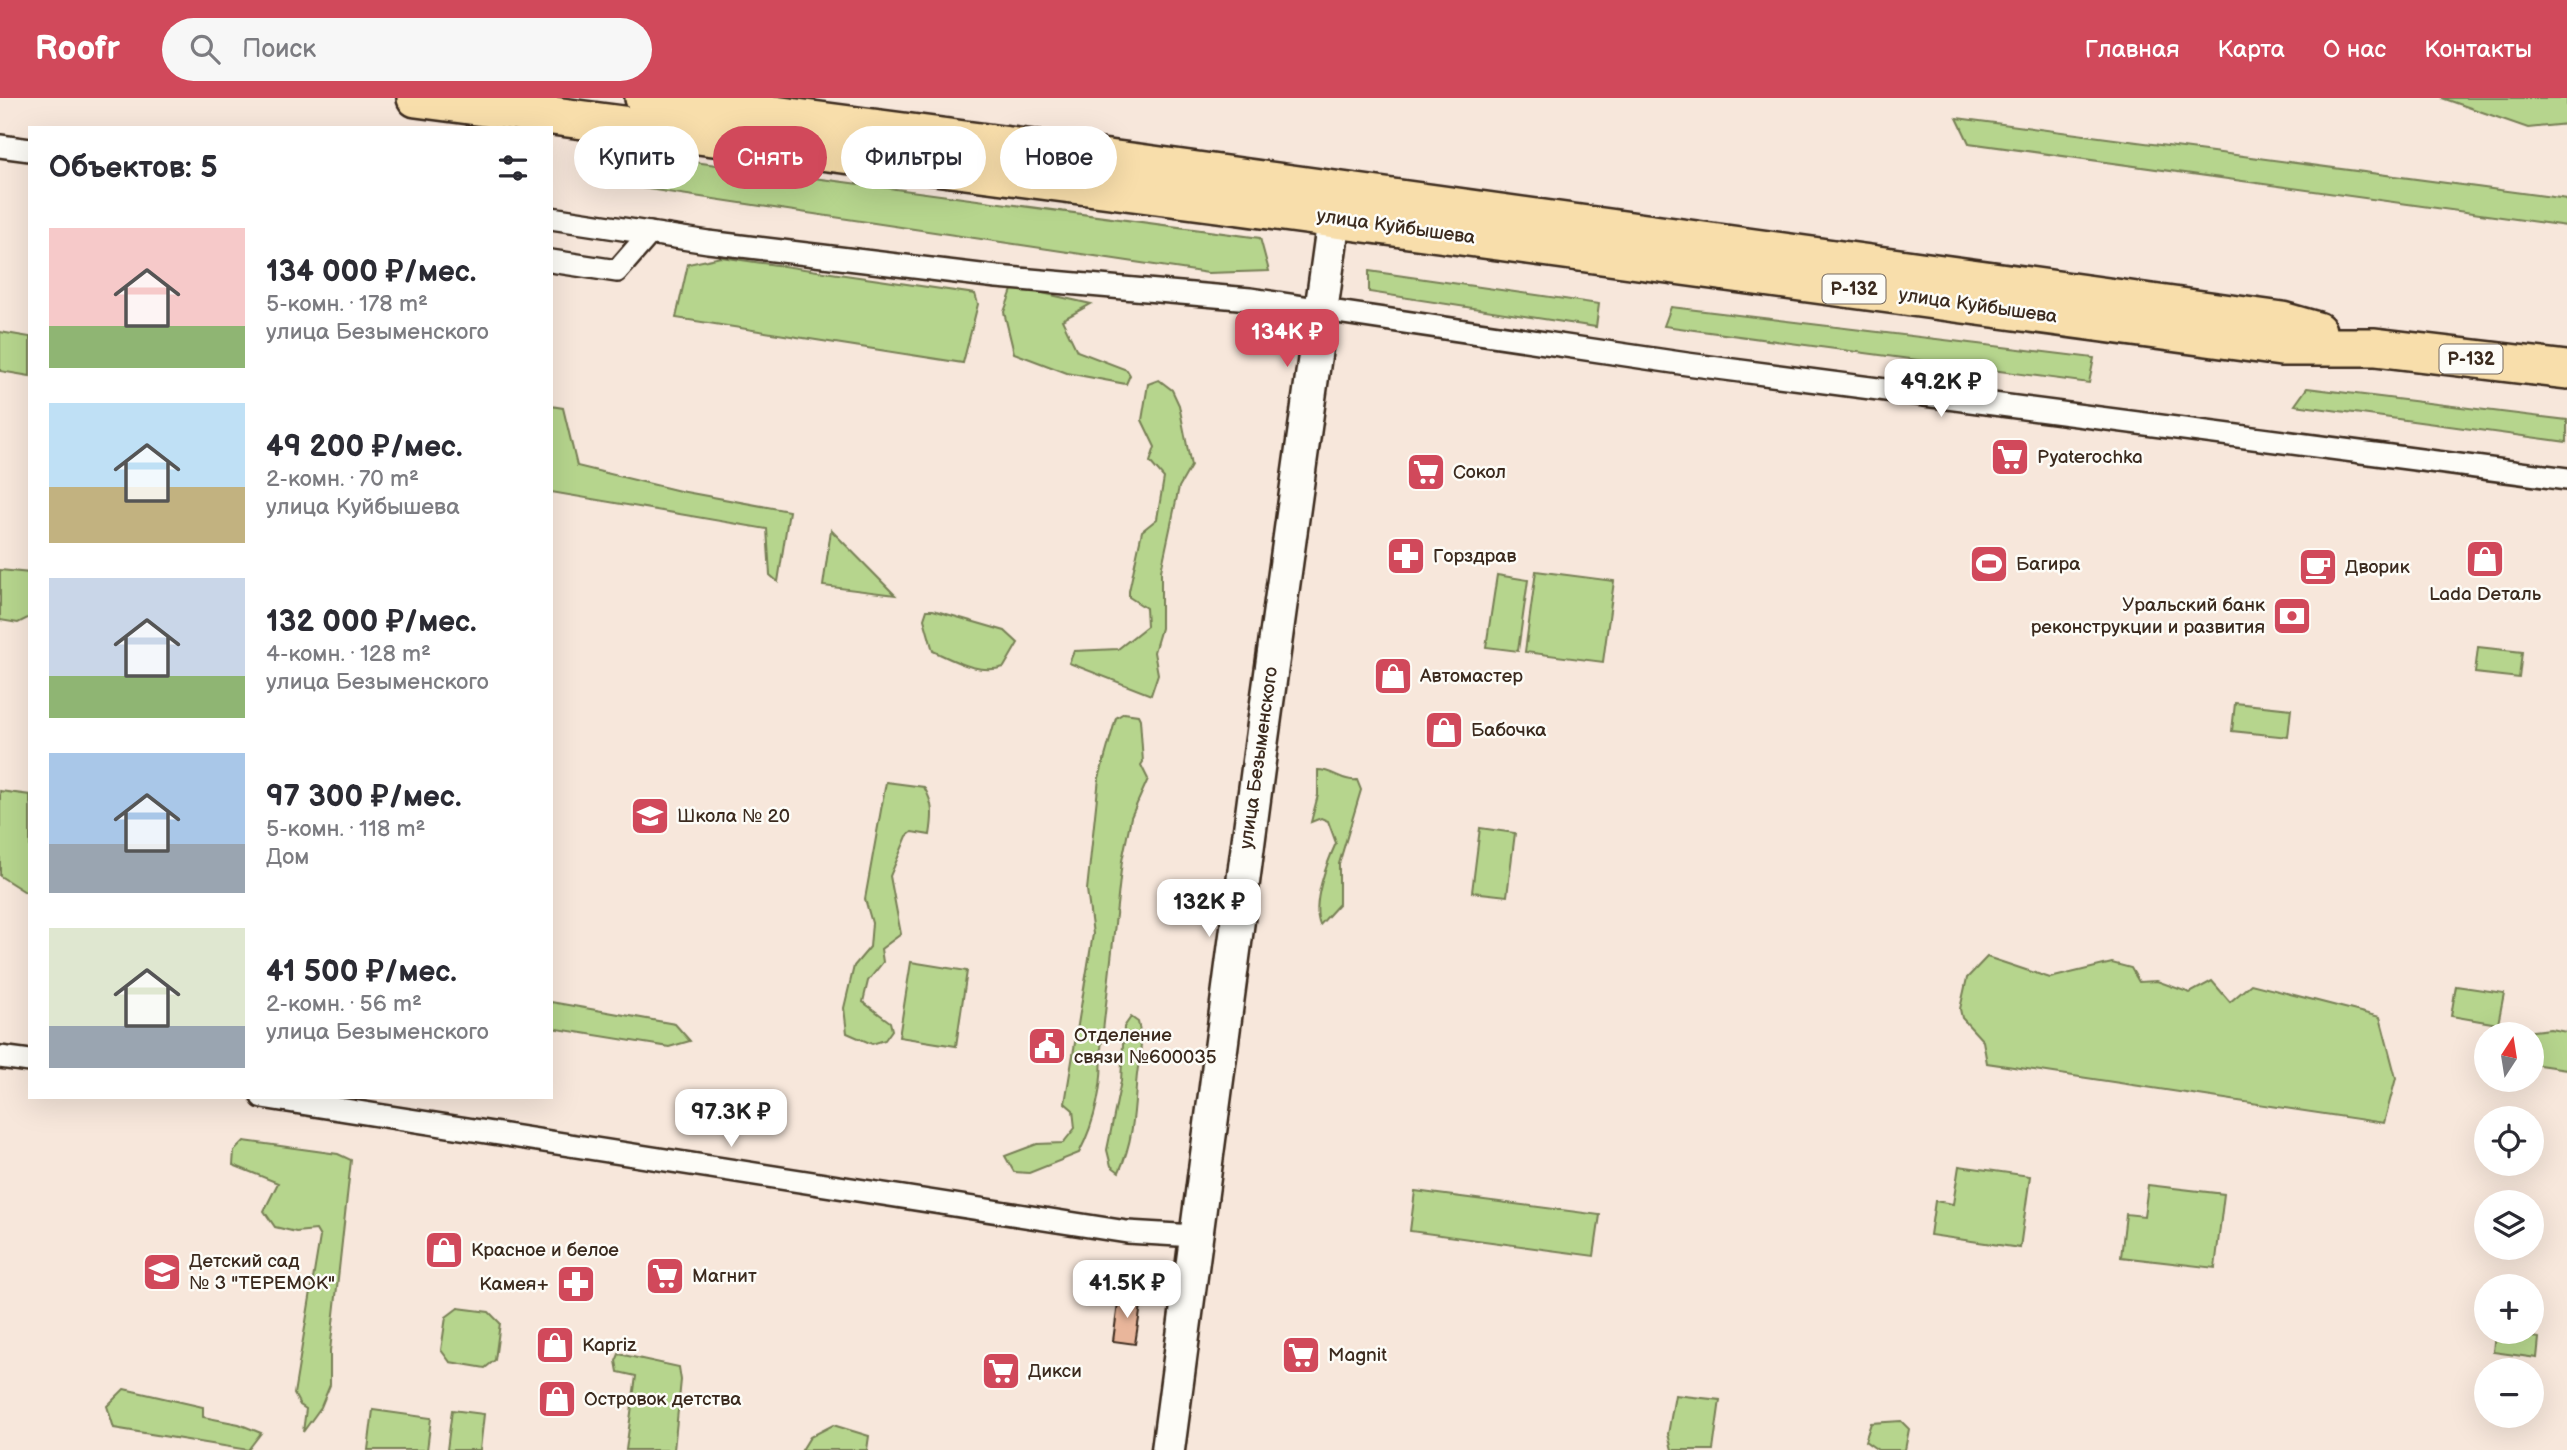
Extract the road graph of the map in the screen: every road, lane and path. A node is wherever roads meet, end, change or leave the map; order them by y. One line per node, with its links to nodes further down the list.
1 (416, 98): 5 (highway, улица Куйбышева / Р-132)
2 (644, 98): 5 (highway, улица Куйбышева / Р-132)
3 (0, 146): 4 (street)
4 (28, 150)
5 (1336, 205): 9 (main road, улица Безыменского); 10 (highway, улица Куйбышева / Р-132)
6 (553, 218): 7 (street)
7 (650, 233): 8 (street); 9 (street)
8 (553, 261)
9 (1322, 310): 11 (street); 15 (main road, улица Безыменского)
10 (2567, 370)
11 (2567, 479)
12 (0, 1057): 13 (street)
13 (28, 1061)
14 (275, 1099): 15 (street)
15 (1195, 1236): 16 (main road, улица Безыменского)
16 (1168, 1450)

